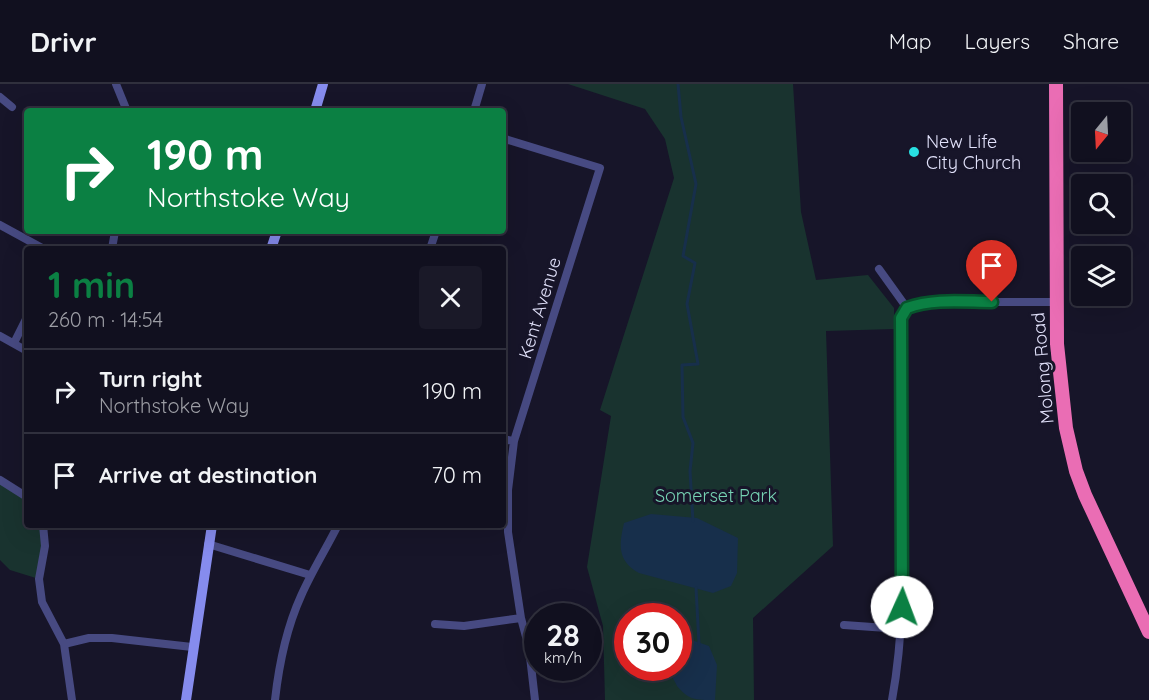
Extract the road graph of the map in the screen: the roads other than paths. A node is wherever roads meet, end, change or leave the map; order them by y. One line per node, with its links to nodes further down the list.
1 (116, 84): 7 (street)
2 (323, 84): 8 (main road)
3 (482, 84): 9 (street)
4 (1056, 84): 14 (highway, Molong Road)
5 (0, 97): 6 (street)
6 (12, 107)
7 (126, 108)
8 (316, 108)
9 (475, 108)
10 (506, 139): 21 (street, Kent Avenue)
11 (0, 225): 12 (street)
12 (38, 246)
13 (879, 269): 15 (street)
14 (1056, 302): 15 (street); 33 (highway, Molong Road)
15 (907, 308): 32 (street)
16 (24, 323): 18 (street)
17 (0, 336): 18 (street)
18 (14, 343): 19 (street)
19 (24, 349)
20 (506, 440): 21 (street)
21 (514, 441): 29 (street, Kent Avenue)
22 (0, 480): 23 (street)
23 (24, 495)
24 (43, 528): 34 (street)
25 (211, 528): 27 (main road)
26 (336, 528): 28 (street)
27 (208, 544): 28 (street); 35 (main road)
28 (310, 575): 38 (street)
29 (521, 618): 30 (street); 39 (street, Kent Avenue)
30 (435, 624)
31 (844, 625): 32 (street)
32 (901, 629): 40 (street)
33 (1149, 632)
34 (64, 644): 35 (street); 36 (street)
35 (192, 647): 37 (main road)
36 (72, 700)
37 (186, 700)
38 (275, 700)
39 (535, 700)
40 (892, 700)

